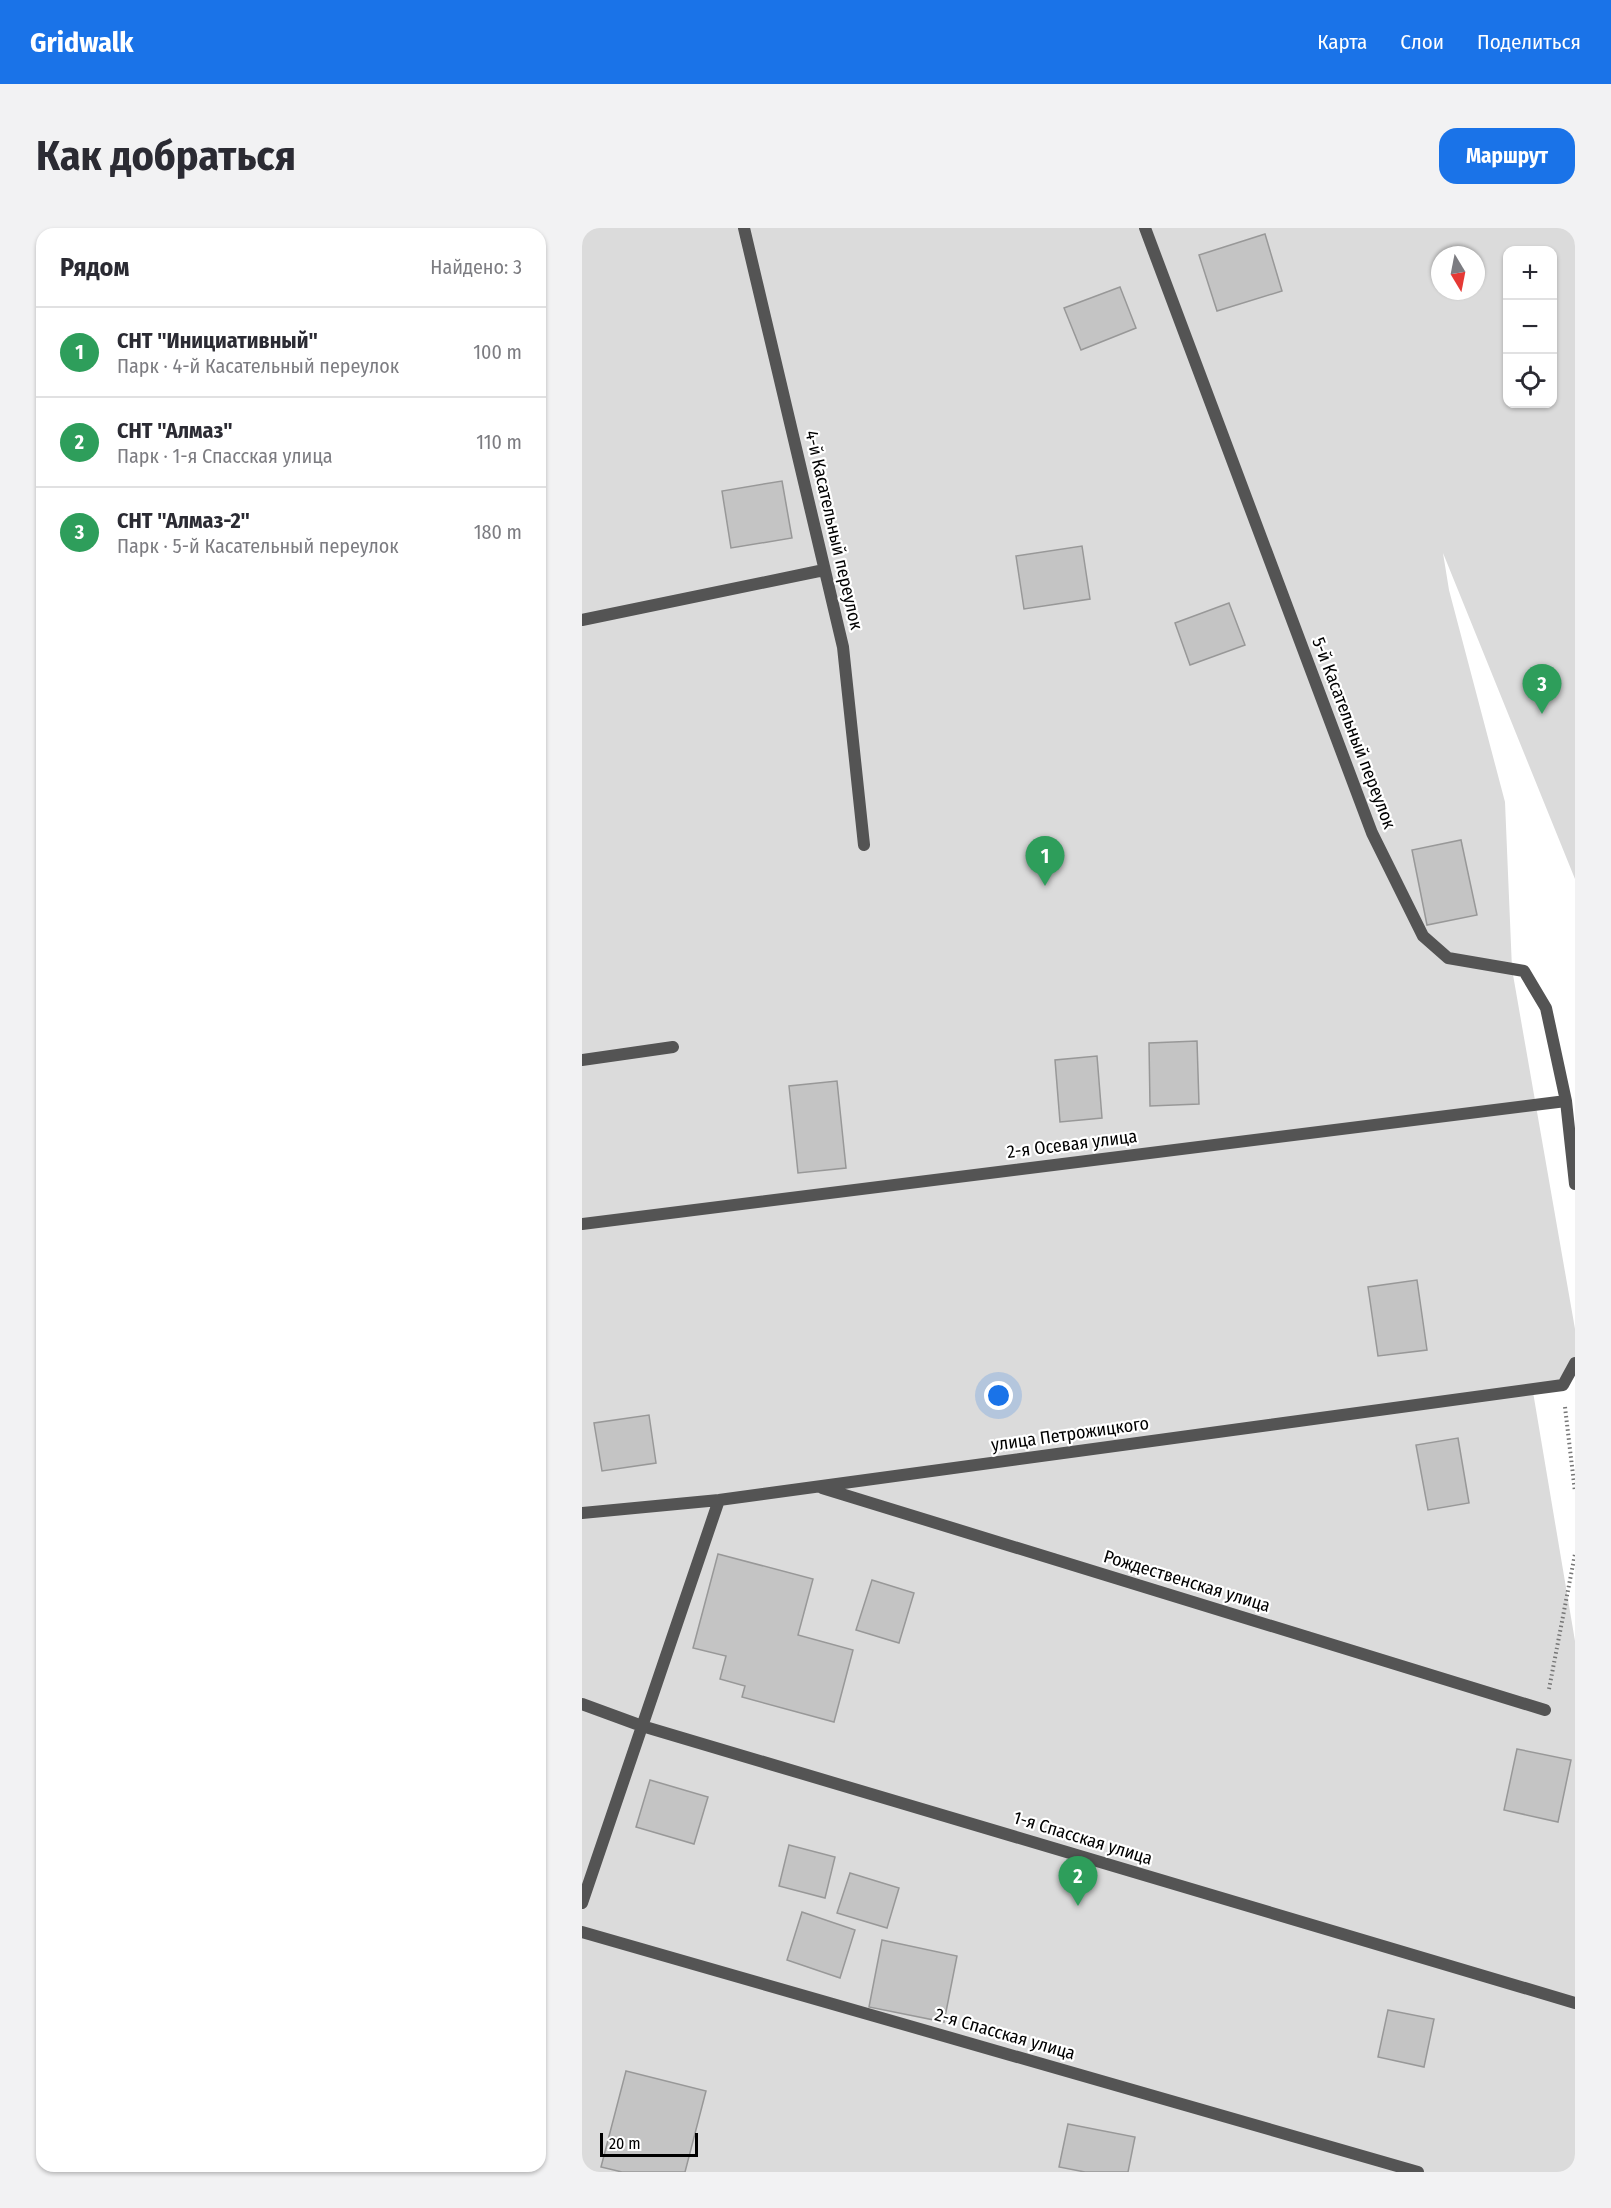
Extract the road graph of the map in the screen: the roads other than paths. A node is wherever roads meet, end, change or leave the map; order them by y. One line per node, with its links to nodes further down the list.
1 (744, 228): 3 (street, 4-й Касательный переулок)
2 (1145, 228): 8 (street, 5-й Касательный переулок)
3 (825, 570): 4 (street); 5 (street, 4-й Касательный переулок)
4 (582, 620)
5 (864, 845)
6 (673, 1047): 7 (street)
7 (582, 1060)
8 (1566, 1101): 9 (street, 5-й Касательный переулок); 10 (street, 2-я Осевая улица)
9 (1575, 1184)
10 (582, 1224)
11 (1575, 1363): 12 (street, улица Петрожицкого)
12 (818, 1486): 13 (street, улица Петрожицкого); 16 (street, Рождественская улица)
13 (719, 1500): 14 (street, улица Петрожицкого); 17 (street)
14 (582, 1514)
15 (582, 1704): 17 (street, 1-я Спасская улица)
16 (1545, 1710)
17 (642, 1726): 18 (street); 20 (street, 1-я Спасская улица)
18 (582, 1903)
19 (582, 1932): 21 (street, 2-я Спасская улица)
20 (1575, 2003)
21 (1418, 2172)

